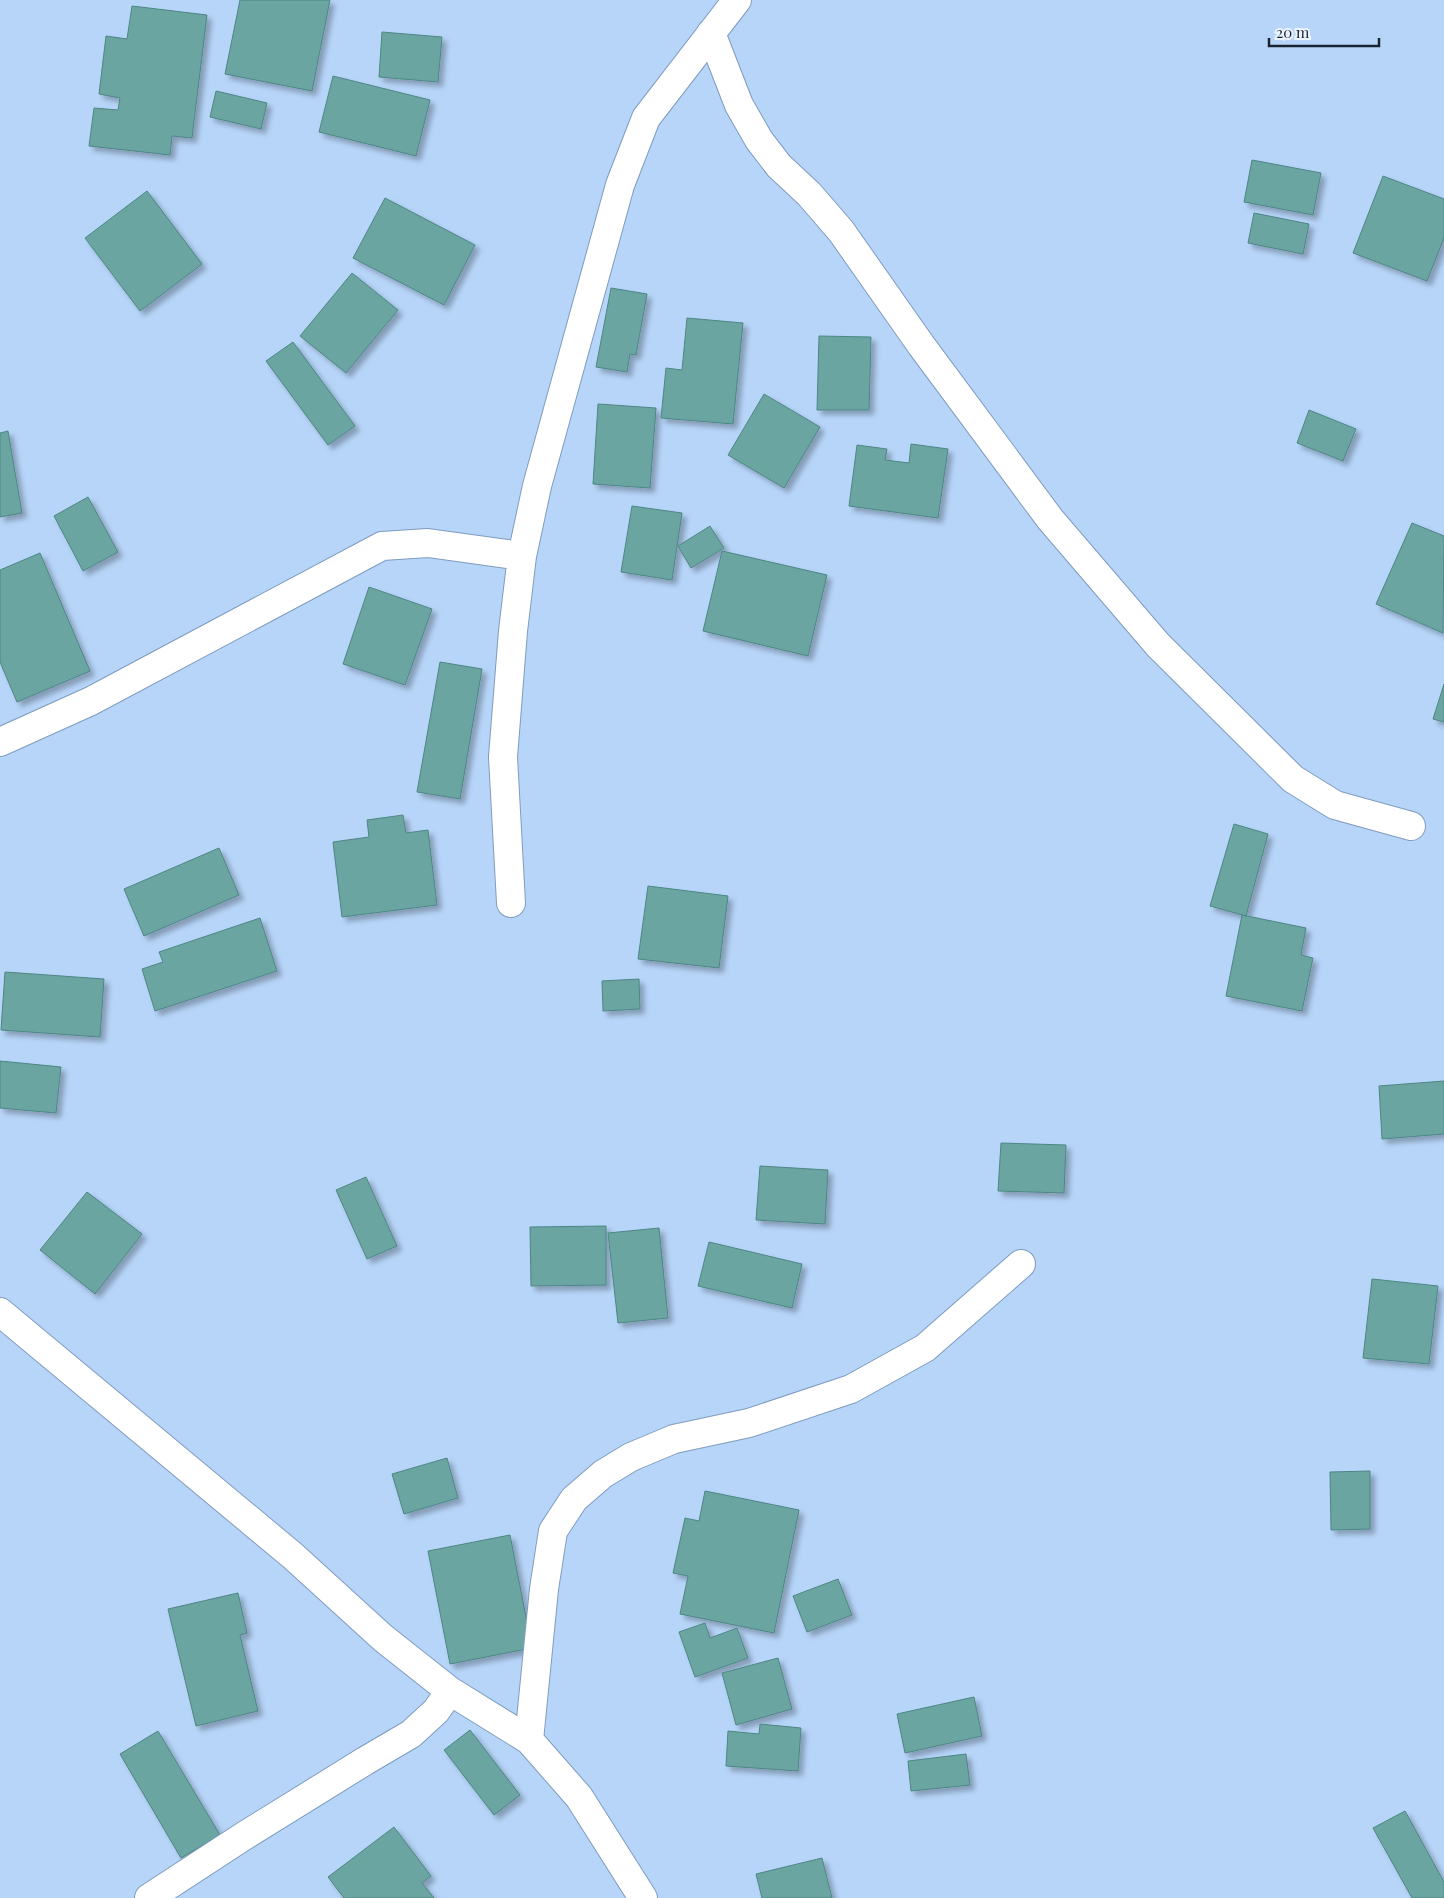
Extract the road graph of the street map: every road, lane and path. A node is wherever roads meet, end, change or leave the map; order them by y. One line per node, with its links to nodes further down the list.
1 (736, 0): 2 (street)
2 (711, 33): 3 (street); 5 (street)
3 (522, 556): 4 (street); 6 (street)
4 (0, 742)
5 (1411, 826)
6 (511, 903)
7 (1022, 1264): 10 (street)
8 (0, 1312): 9 (street)
9 (450, 1691): 10 (street); 11 (street)
10 (528, 1740): 12 (street)
11 (149, 1898)
12 (643, 1898)

